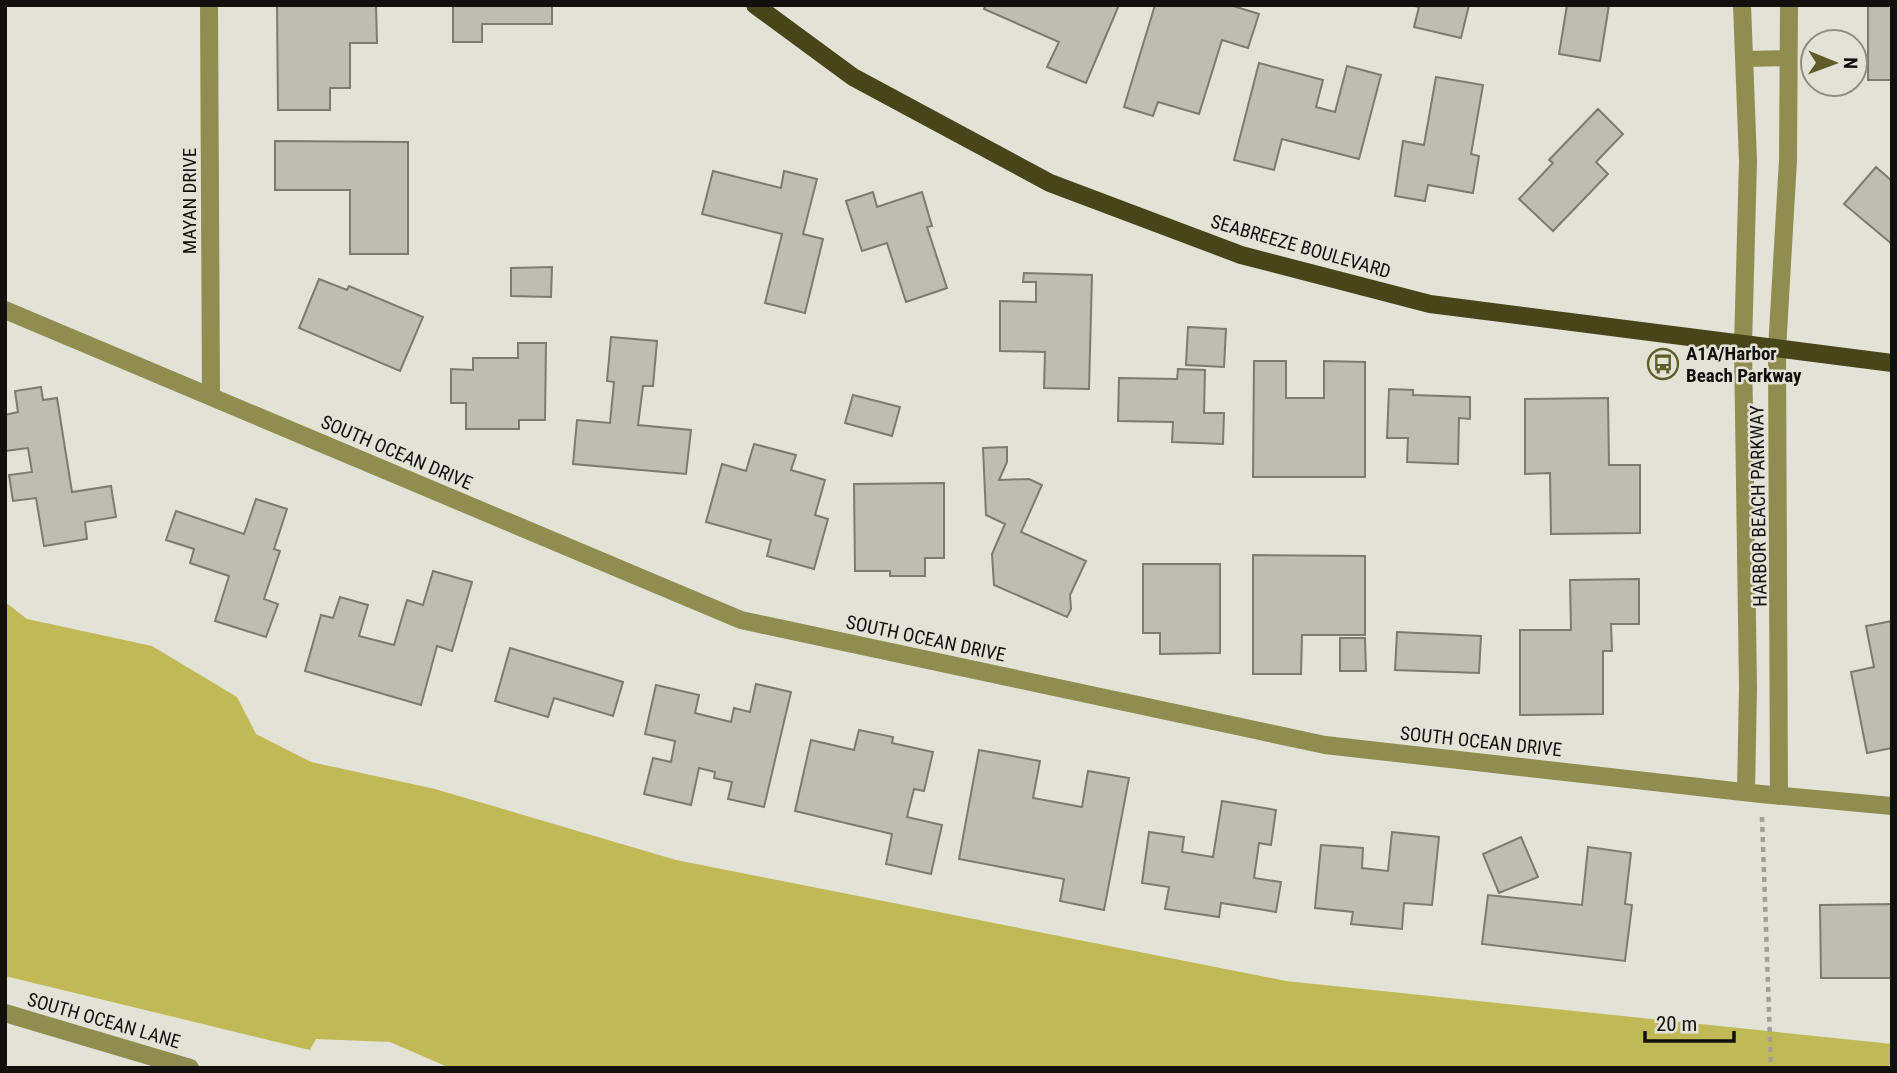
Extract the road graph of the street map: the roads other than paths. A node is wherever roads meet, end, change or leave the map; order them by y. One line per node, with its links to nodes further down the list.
1 (209, 5): 11 (street, MAYAN DRIVE)
2 (755, 5): 8 (main road, SEABREEZE BOULEVARD)
3 (1742, 5): 6 (street, HARBOR BEACH PARKWAY)
4 (1789, 5): 5 (street, HARBOR BEACH PARKWAY)
5 (1789, 58): 6 (lane); 9 (street, HARBOR BEACH PARKWAY)
6 (1744, 60): 8 (street, HARBOR BEACH PARKWAY)
7 (5, 310): 11 (street, SOUTH OCEAN DRIVE)
8 (1743, 346): 9 (main road, SEABREEZE BOULEVARD); 12 (street, HARBOR BEACH PARKWAY)
9 (1777, 350): 10 (main road, SEABREEZE BOULEVARD); 12 (street, HARBOR BEACH PARKWAY)
10 (1892, 363)
11 (211, 396): 12 (street, SOUTH OCEAN DRIVE)
12 (1762, 794): 13 (street, SOUTH OCEAN DRIVE)
13 (1892, 806)
14 (5, 1013): 15 (street, SOUTH OCEAN LANE)
15 (190, 1068)

